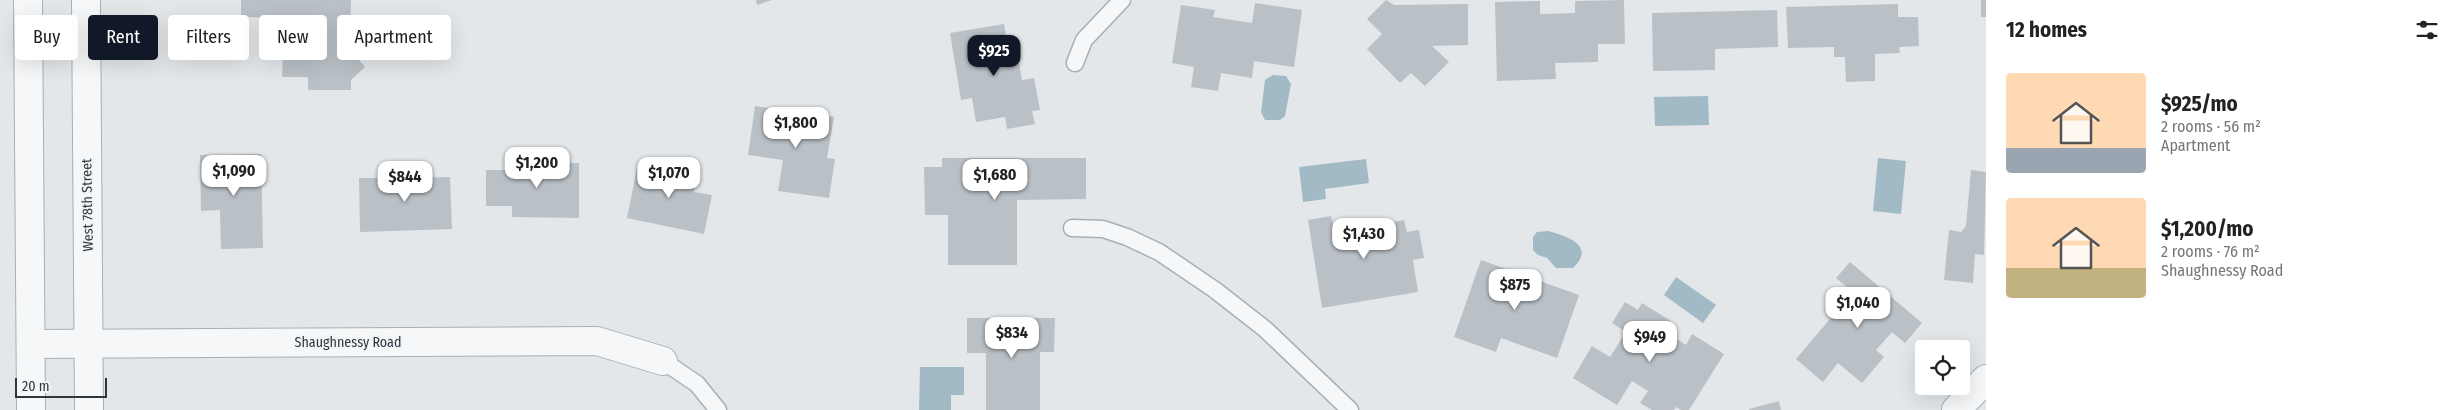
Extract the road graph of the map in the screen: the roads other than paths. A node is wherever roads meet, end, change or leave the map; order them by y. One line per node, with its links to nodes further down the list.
1 (28, 0): 7 (street)
2 (86, 0): 6 (street, West 78th Street)
3 (1122, 0): 4 (lane)
4 (1075, 63)
5 (1072, 228): 13 (lane)
6 (89, 343): 7 (street, Shaughnessy Road); 8 (street, Shaughnessy Road); 11 (street, West 78th Street)
7 (31, 344): 10 (street)
8 (663, 361): 12 (lane)
9 (1986, 379): 14 (street)
10 (31, 410)
11 (89, 410)
12 (718, 410)
13 (1350, 410)
14 (1956, 410)

